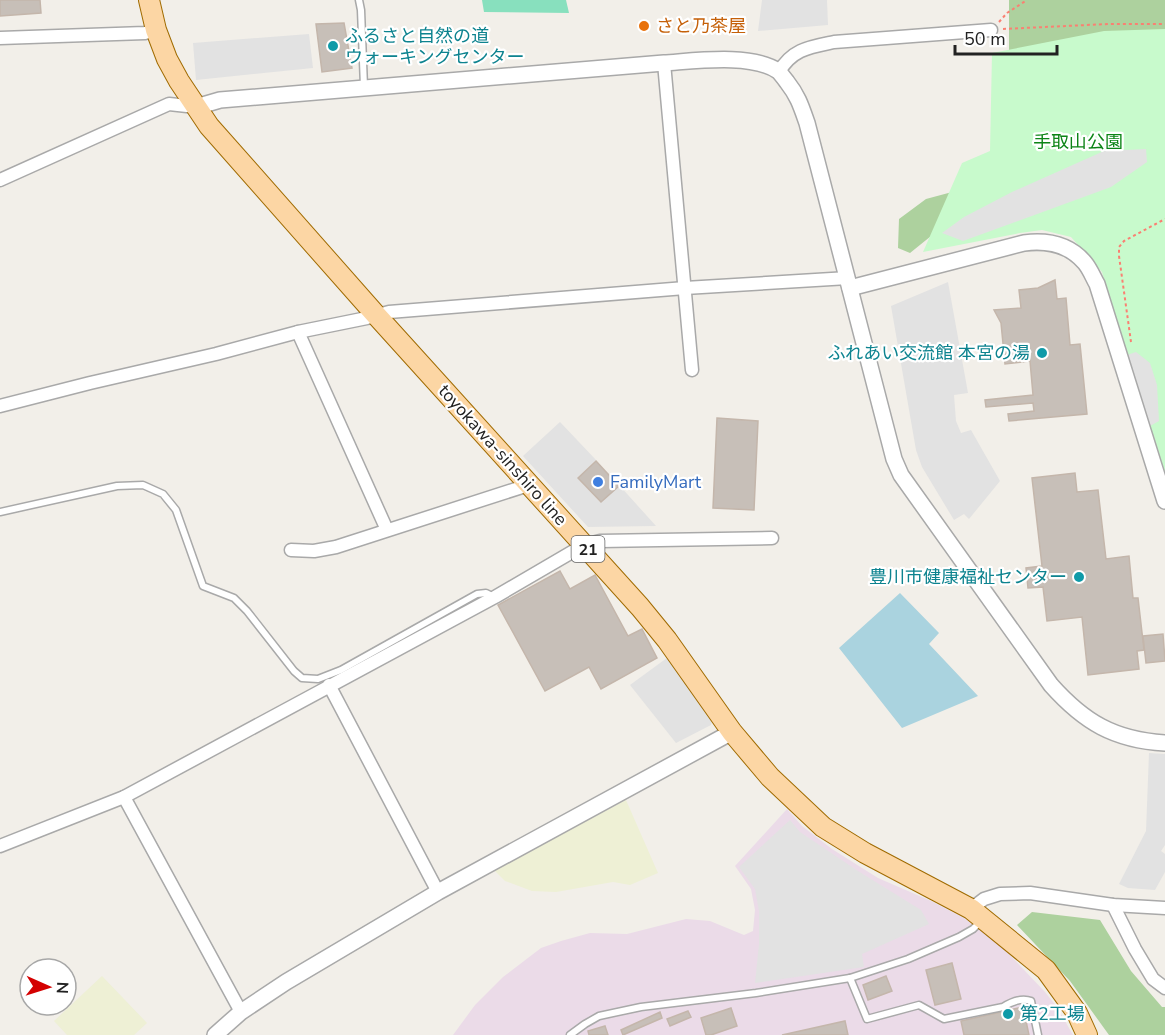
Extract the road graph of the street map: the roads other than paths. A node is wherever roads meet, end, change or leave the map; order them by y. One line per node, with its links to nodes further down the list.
1 (149, 0): 3 (main road, toyokawa-sinshiro line / 21)
2 (359, 0): 8 (lane)
3 (156, 30): 5 (street); 9 (main road, toyokawa-sinshiro line / 21)
4 (991, 30): 7 (street)
5 (0, 38)
6 (664, 63): 7 (street); 8 (street); 12 (street)
7 (779, 72): 11 (street)
8 (364, 88): 9 (street)
9 (196, 107): 10 (street); 13 (main road, toyokawa-sinshiro line / 21)
10 (0, 180)
11 (849, 283): 12 (street); 18 (street); 27 (street)
12 (685, 288): 13 (street); 15 (street)
13 (376, 315): 14 (street); 17 (main road, toyokawa-sinshiro line / 21)
14 (298, 332): 16 (street); 20 (street)
15 (692, 370)
16 (0, 406)
17 (528, 482): 20 (street); 22 (main road, toyokawa-sinshiro line / 21)
18 (1165, 501)
19 (0, 512): 24 (lane)
20 (387, 530): 23 (street)
21 (772, 538): 22 (street)
22 (584, 545): 24 (street); 26 (main road, toyokawa-sinshiro line / 21)
23 (291, 550)
24 (495, 597): 25 (street)
25 (329, 685): 28 (street); 30 (street)
26 (732, 732): 30 (street); 33 (main road, toyokawa-sinshiro line / 21)
27 (1165, 743)
28 (124, 797): 29 (street); 36 (street)
29 (0, 846)
30 (438, 892): 36 (street)
31 (1113, 905): 32 (street); 33 (street); 35 (street)
32 (1165, 908)
33 (977, 914): 34 (lane); 40 (main road, toyokawa-sinshiro line / 21)
34 (850, 978): 38 (lane); 39 (lane)
35 (1165, 988)
36 (241, 1012): 37 (street)
37 (214, 1035)
38 (570, 1035)
39 (1038, 1035)
40 (1087, 1035)

